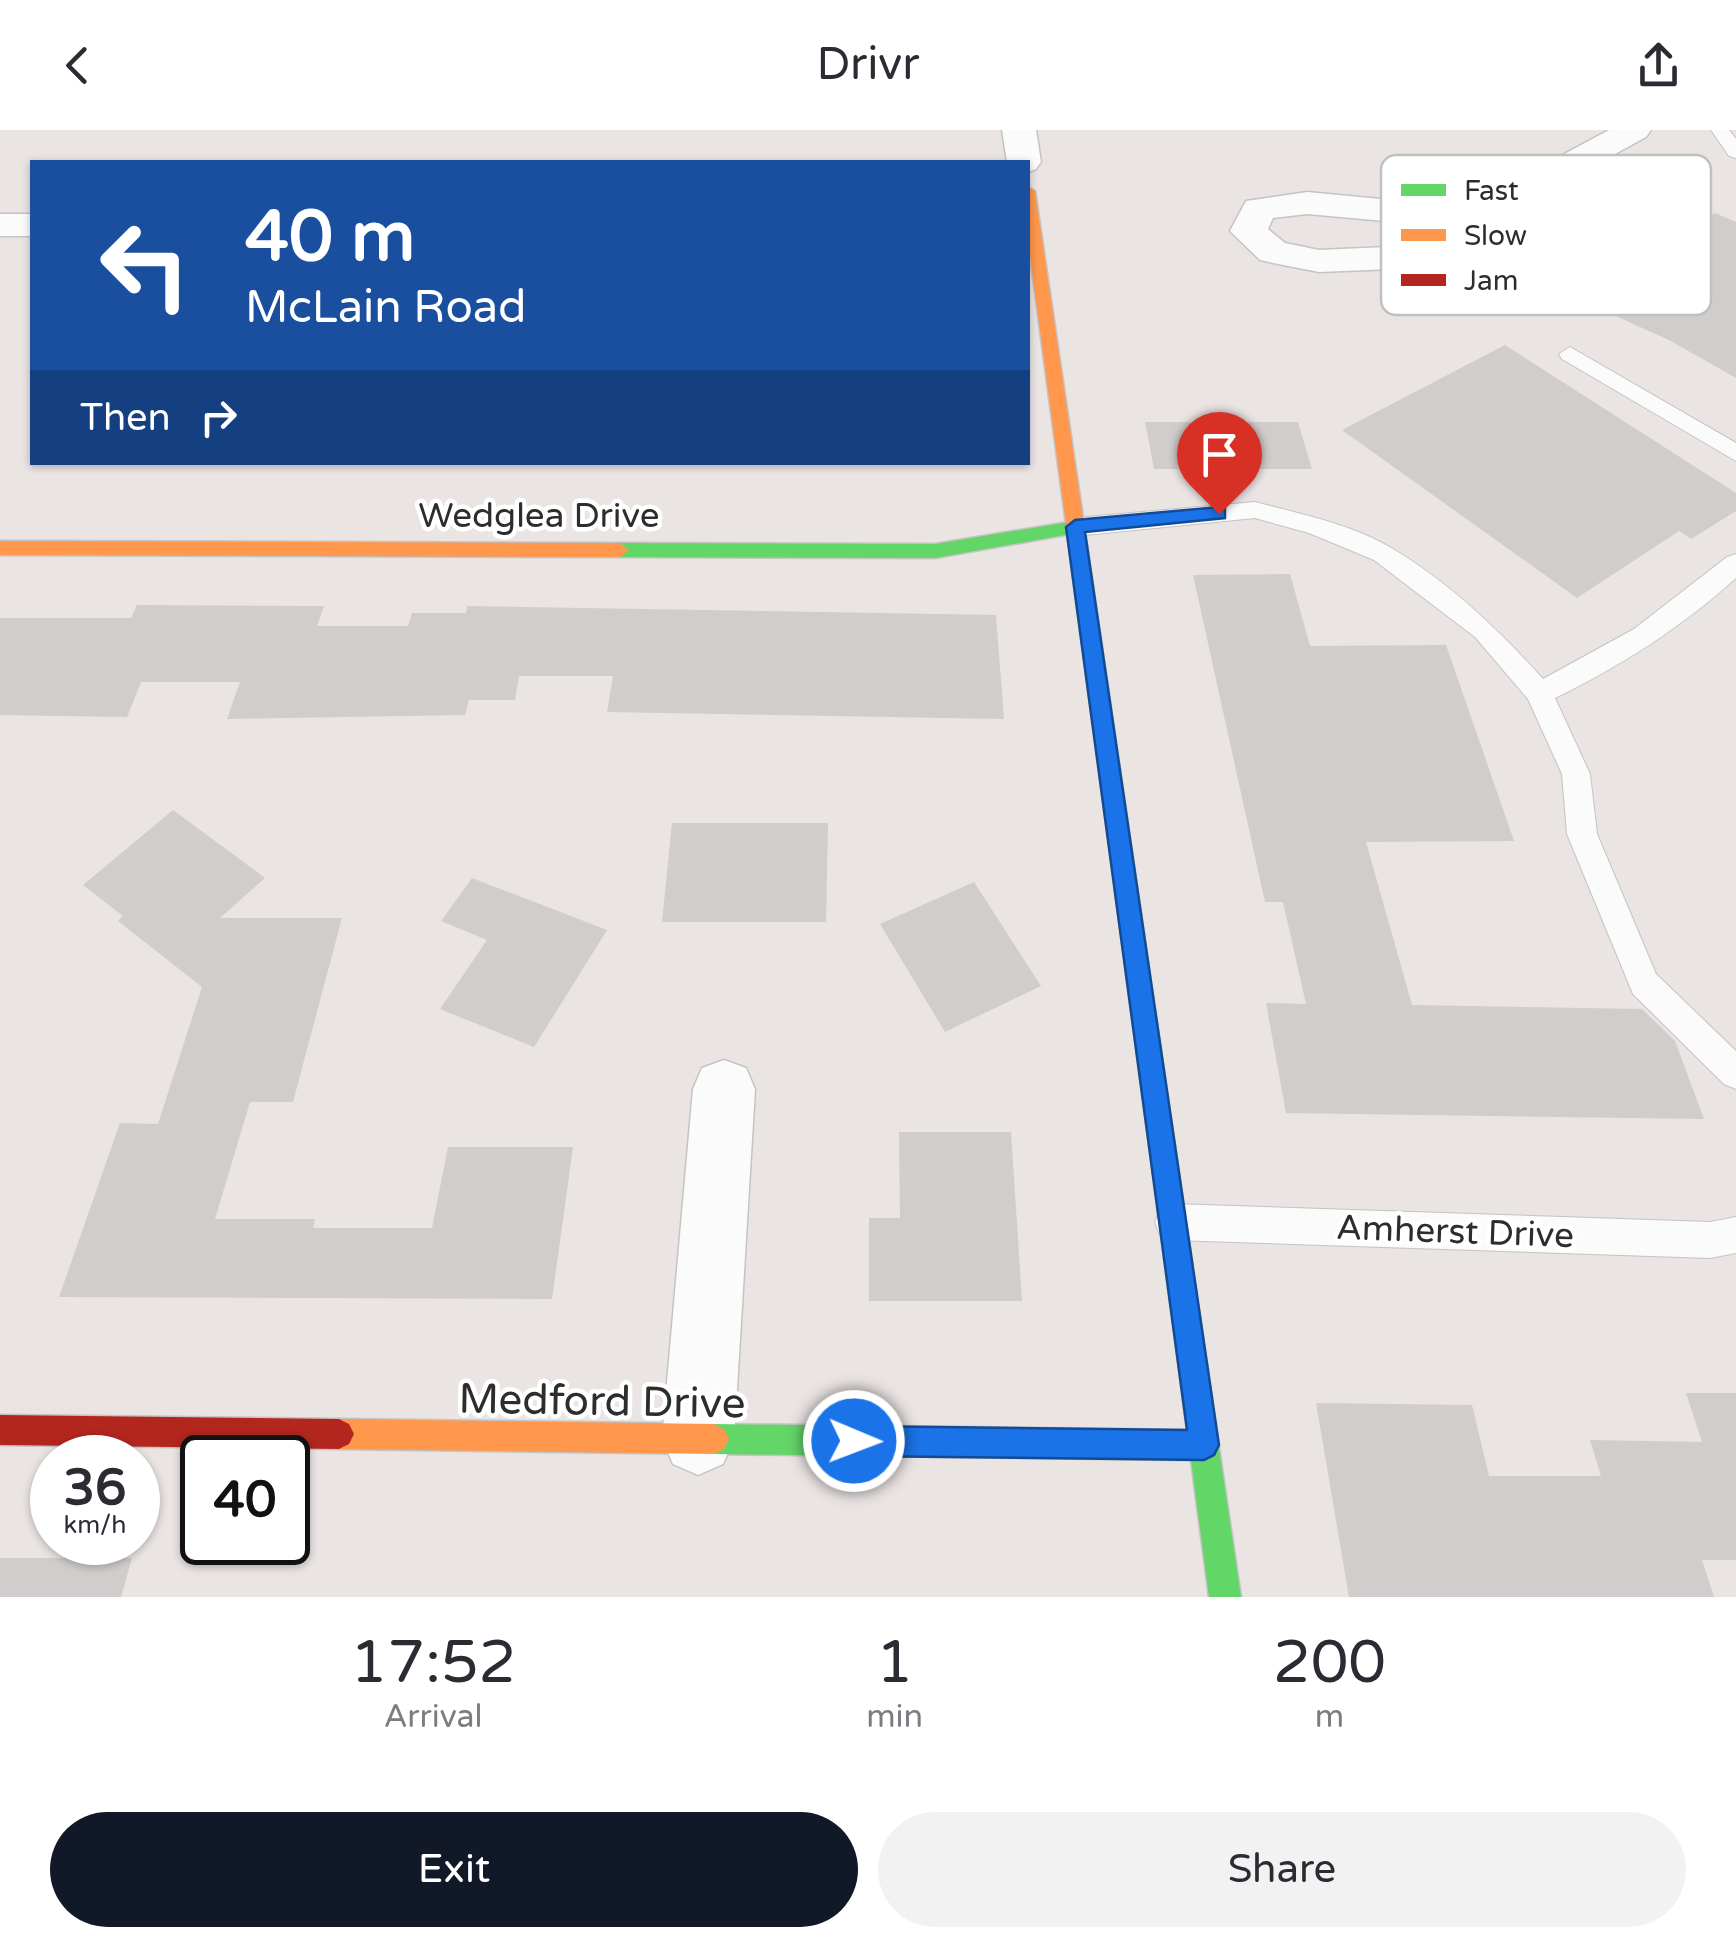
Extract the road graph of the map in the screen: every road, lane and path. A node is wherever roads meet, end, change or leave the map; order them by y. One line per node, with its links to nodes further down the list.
1 (1019, 130): 6 (street)
2 (1634, 130): 5 (street)
3 (1720, 130): 4 (lane)
4 (1736, 152)
5 (1588, 155)
6 (1024, 160)
7 (1381, 210): 11 (street)
8 (0, 225): 9 (street)
9 (30, 225)
10 (1030, 226): 14 (street)
11 (1381, 258)
12 (1570, 354): 13 (lane)
13 (1736, 453)
14 (1075, 527): 15 (street, Wedglea Drive); 17 (lane); 20 (street)
15 (0, 548)
16 (1736, 563): 17 (lane)
17 (1539, 693): 18 (lane)
18 (1736, 1073)
19 (724, 1089): 23 (street)
20 (1173, 1222): 21 (lane, Amherst Drive); 24 (street)
21 (1736, 1235)
22 (0, 1430): 23 (street, Medford Drive)
23 (698, 1439): 24 (street, Medford Drive)
24 (1204, 1445): 25 (street)
25 (1225, 1597)

